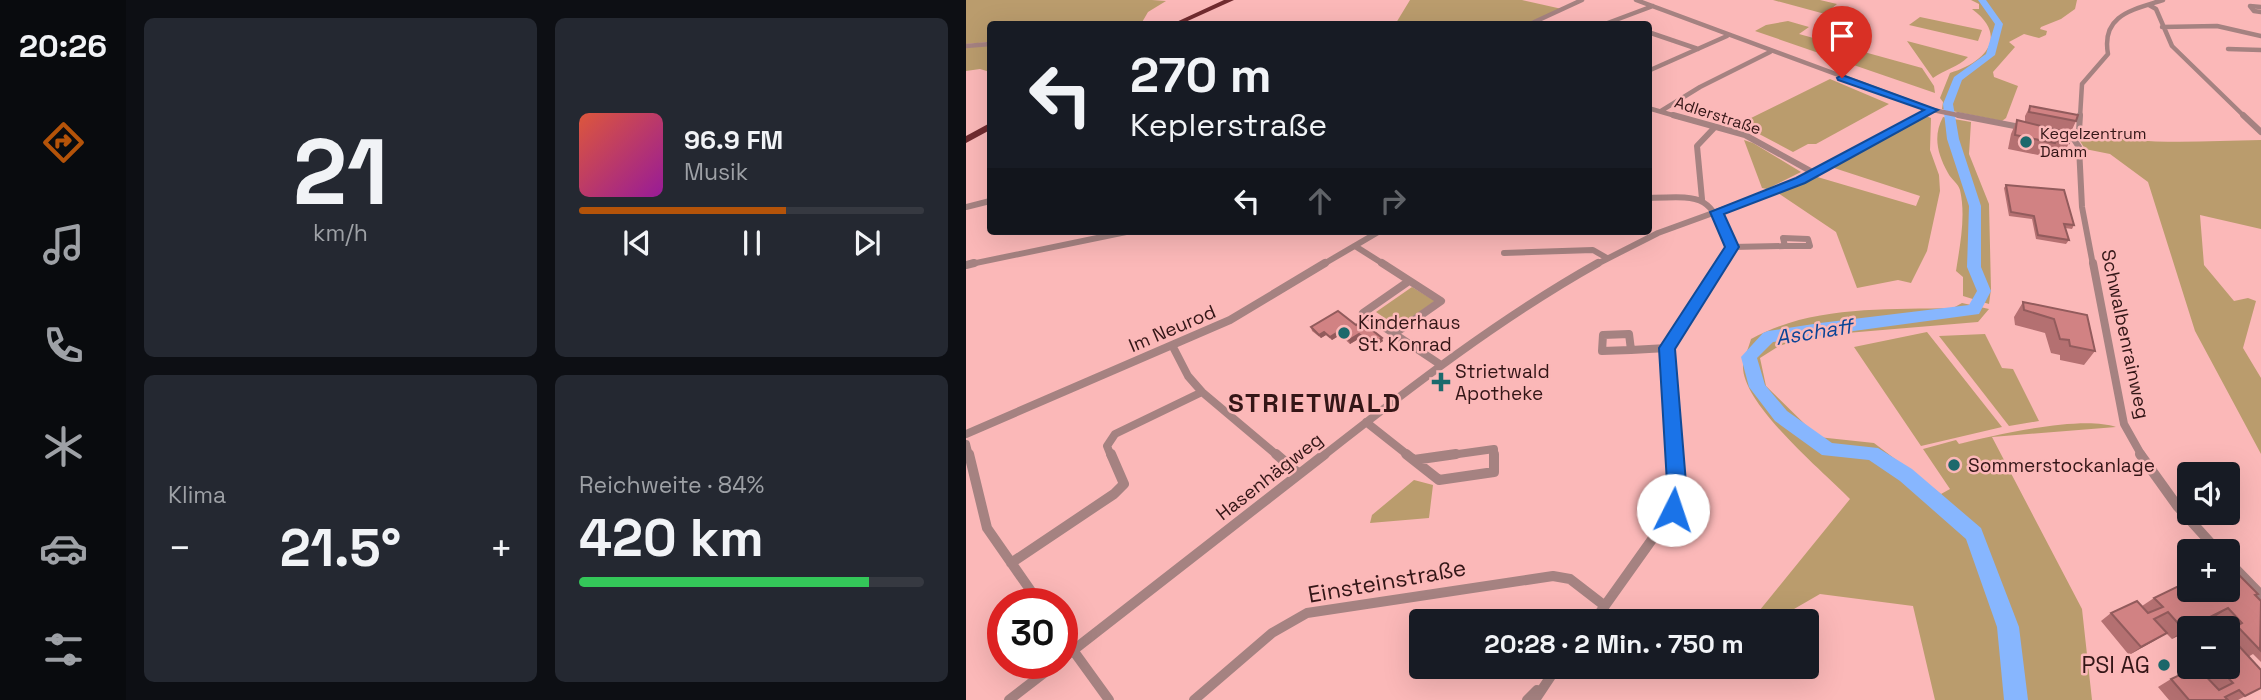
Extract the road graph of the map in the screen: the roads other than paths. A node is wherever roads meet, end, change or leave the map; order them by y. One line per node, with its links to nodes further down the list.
1 (1230, 0): 8 (highway)
2 (1243, 0): 9 (highway)
3 (1582, 0): 10 (street)
4 (1636, 0): 7 (street)
5 (2159, 1): 6 (street)
6 (2149, 5): 12 (street); 35 (street)
7 (1653, 6): 11 (street); 16 (street)
8 (1184, 21)
9 (1197, 21)
10 (1536, 21)
11 (1614, 21)
12 (2162, 27): 17 (street); 33 (street)
13 (1652, 34): 14 (street)
14 (1656, 35): 15 (street); 20 (street)
15 (1652, 36)
16 (1727, 36): 20 (street); 23 (street)
17 (2261, 36)
18 (987, 44): 19 (street)
19 (966, 46)
20 (1698, 49): 24 (street)
21 (2228, 49): 22 (street)
22 (2261, 51)
23 (1770, 52): 26 (street); 27 (street)
24 (1652, 69)
25 (1652, 109): 27 (street, Adlerstraße)
26 (1933, 110): 32 (street); 37 (street, Hasenhägweg)
27 (1661, 111): 29 (street, Adlerstraße)
28 (987, 120): 31 (highway)
29 (1715, 127): 37 (street, Adlerstraße); 39 (street)
30 (987, 128): 36 (highway)
31 (966, 130)
32 (2037, 130)
33 (2261, 132)
34 (2061, 136): 35 (street)
35 (2073, 138): 63 (street, Schwalbenrainweg)
36 (966, 140)
37 (1814, 173): 42 (street, Hasenhägweg)
38 (1652, 198): 39 (street)
39 (1702, 199): 42 (street)
40 (987, 202): 41 (street)
41 (966, 207)
42 (1716, 212): 47 (street); 49 (street, Hasenhägweg)
43 (1112, 235): 50 (street)
44 (1373, 235): 45 (street, Im Neurod)
45 (1355, 246): 51 (street); 53 (street, Im Neurod)
46 (1785, 246): 47 (street)
47 (1732, 247): 54 (street)
48 (1504, 253): 49 (street)
49 (1607, 258): 56 (street, Hasenhägweg)
50 (966, 265)
51 (1409, 281): 52 (street); 52 (street)
52 (1394, 334): 56 (street)
53 (1172, 345): 57 (street); 59 (street, Im Neurod)
54 (1667, 348): 55 (street); 68 (street)
55 (1631, 350)
56 (1441, 366): 58 (street, Hasenhägweg)
57 (1202, 392): 62 (street); 64 (street)
58 (1366, 422): 61 (street); 62 (street, Hasenhägweg)
59 (966, 434)
60 (966, 444): 64 (street)
61 (1414, 460): 61 (street)
62 (1299, 474): 70 (street, Hasenhägweg)
63 (2208, 539)
64 (1011, 563): 66 (street)
65 (2240, 573): 67 (street)
66 (1029, 588)
67 (2261, 594)
68 (1605, 606): 69 (street); 76 (street, Einsteinstraße)
69 (1603, 609)
70 (1078, 647)
71 (1078, 656): 75 (street)
72 (1036, 679): 74 (street)
73 (1547, 680): 77 (street); 78 (street)
74 (1009, 700)
75 (1109, 700)
76 (1194, 700)
77 (1527, 700)
78 (1535, 700)

